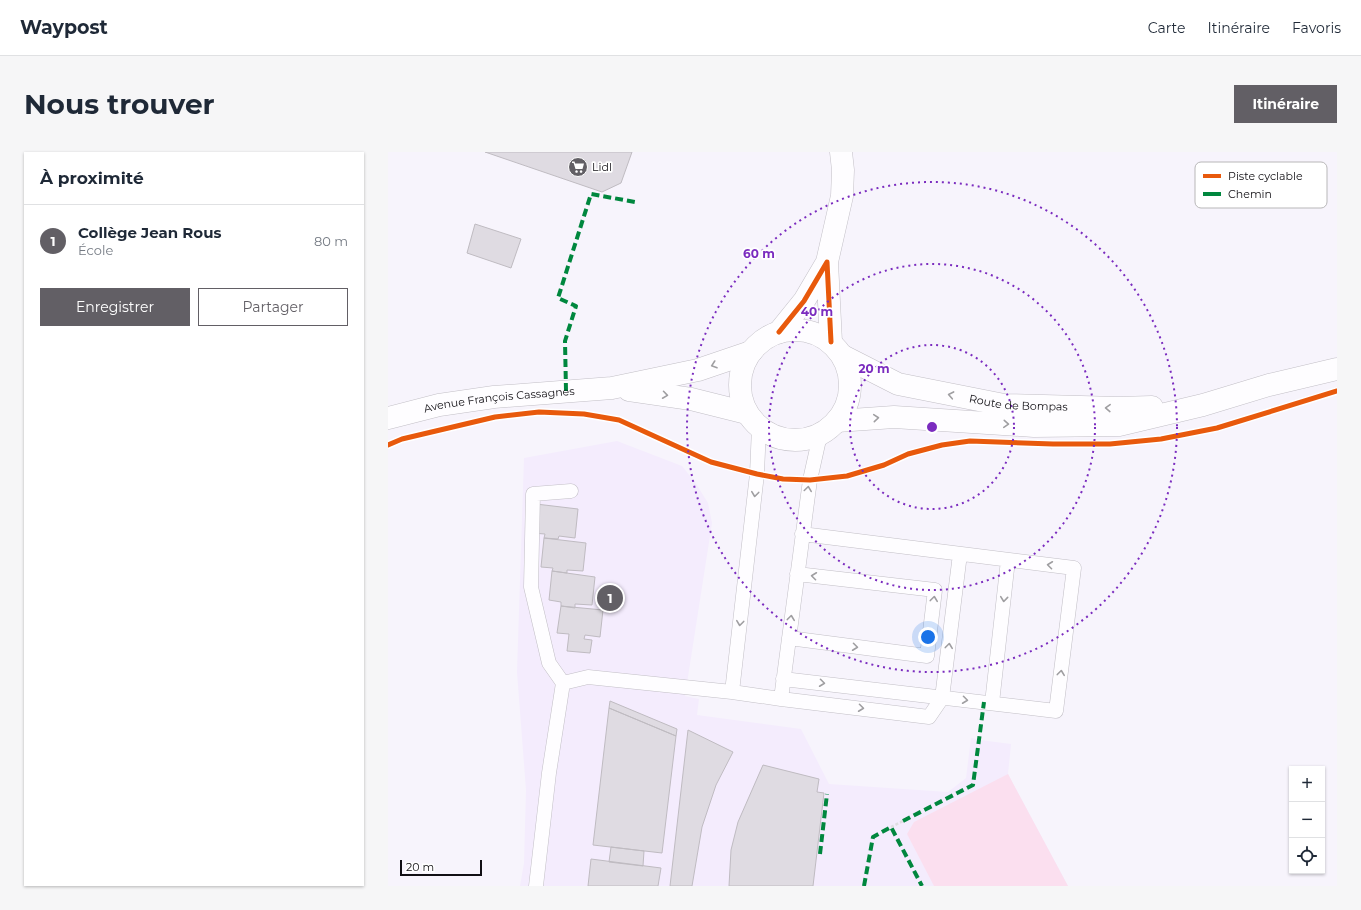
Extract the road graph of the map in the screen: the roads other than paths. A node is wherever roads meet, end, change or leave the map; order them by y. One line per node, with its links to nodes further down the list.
1 (841, 152): 2 (main road)
2 (827, 262): 3 (main road); 4 (main road)
3 (780, 332): 4 (main road); 5 (main road)
4 (837, 349): 8 (main road, Route de Bompas, one-way to 4); 11 (main road)
5 (750, 352): 7 (main road, Avenue François Cassagnes, one-way to 7); 10 (main road)
6 (1337, 369): 8 (main road, Route de Bompas)
7 (612, 388): 9 (main road, Avenue François Cassagnes); 10 (main road, Avenue François Cassagnes, one-way to 10)
8 (1203, 405): 11 (main road, Route de Bompas, one-way to 8)
9 (388, 418)
10 (753, 420): 12 (main road); 21 (lane, one-way to 21)
11 (837, 421): 12 (main road)
12 (820, 435): 14 (lane, one-way to 12)
13 (571, 491): 20 (lane)
14 (802, 534): 15 (lane); 17 (lane)
15 (960, 554): 16 (lane); 22 (lane, one-way to 15)
16 (1008, 560): 24 (lane, one-way to 24); 24 (lane, one-way to 16)
17 (797, 574): 18 (lane, one-way to 17); 18 (lane, one-way to 17)
18 (789, 638): 19 (lane)
19 (783, 679): 22 (lane, one-way to 22); 23 (lane)
20 (563, 683): 21 (lane); 25 (lane)
21 (732, 692): 23 (lane)
22 (942, 698): 23 (lane, one-way to 22); 24 (lane, one-way to 24)
23 (781, 699)
24 (992, 703)
25 (536, 886)

